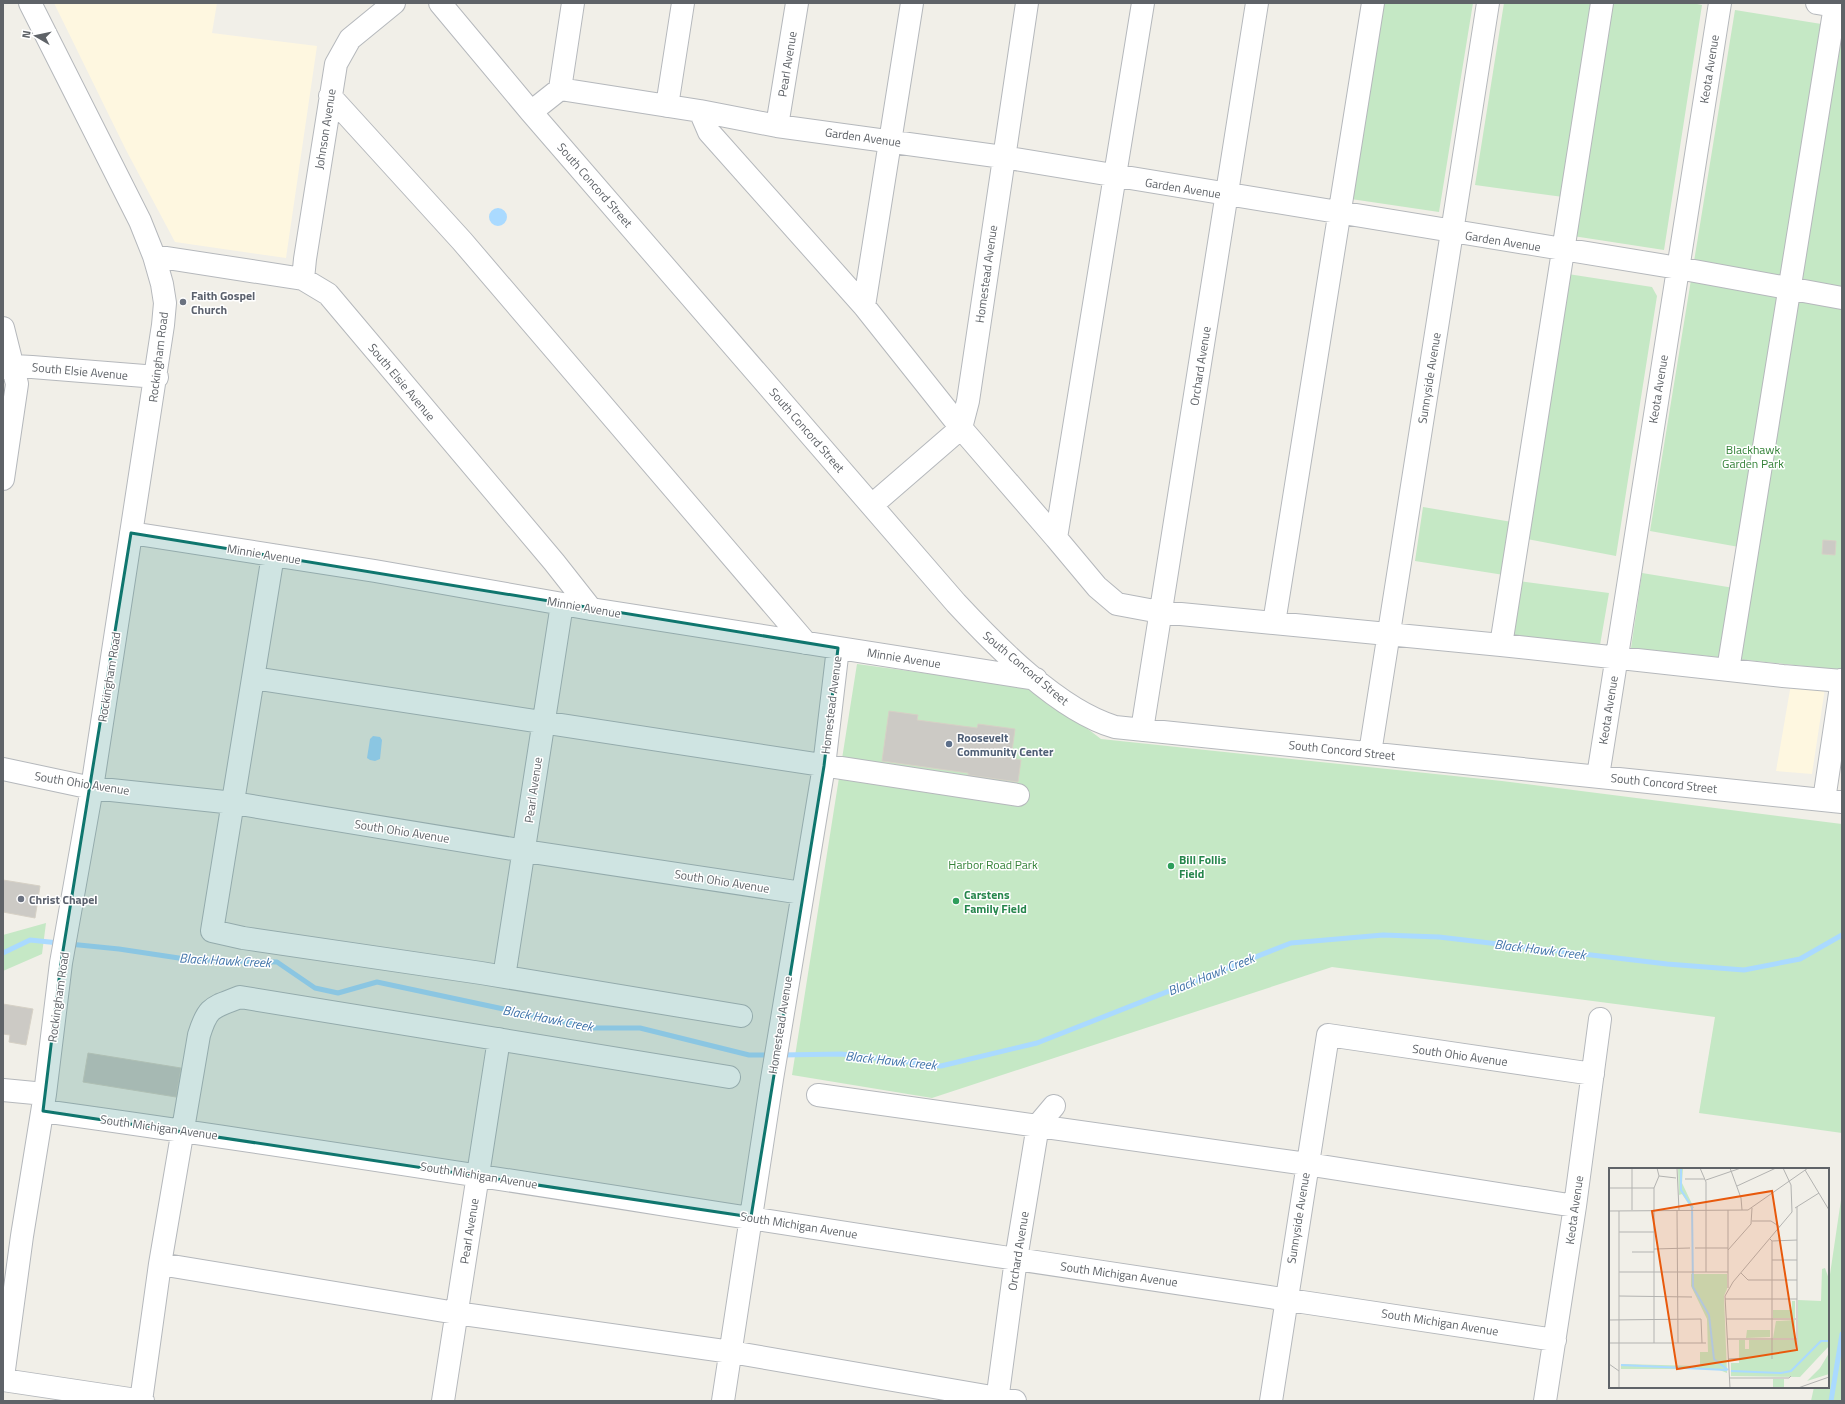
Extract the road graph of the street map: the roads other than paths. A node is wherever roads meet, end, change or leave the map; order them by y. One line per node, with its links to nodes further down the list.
1 (30, 3): 29 (street, Rockingham Road)
2 (394, 3): 17 (street, Johnson Avenue)
3 (440, 3): 20 (street, South Concord Street)
4 (573, 3): 16 (street)
5 (683, 3): 18 (street)
6 (797, 3): 21 (street, Pearl Avenue)
7 (912, 3): 22 (street)
8 (1027, 3): 23 (street, Homestead Avenue)
9 (1143, 3): 24 (street)
10 (1257, 3): 25 (street, Orchard Avenue)
11 (1373, 3): 26 (street)
12 (1488, 3): 27 (street, Sunnyside Avenue)
13 (1602, 3): 28 (street)
14 (1720, 3): 30 (street, Keota Avenue)
15 (1826, 4): 32 (street)
16 (560, 89): 18 (street, Garden Avenue); 20 (street)
17 (330, 96): 31 (street, Johnson Avenue); 49 (street)
18 (667, 106): 19 (street, Garden Avenue)
19 (700, 111): 21 (street, Garden Avenue); 34 (street)
20 (531, 112): 40 (street, South Concord Street)
21 (777, 126): 22 (street, Garden Avenue)
22 (890, 140): 23 (street, Garden Avenue); 34 (street)
23 (1003, 157): 24 (street, Garden Avenue); 38 (street, Homestead Avenue)
24 (1116, 177): 25 (street, Garden Avenue); 42 (street)
25 (1227, 195): 26 (street, Garden Avenue); 46 (street, Orchard Avenue)
26 (1340, 214): 27 (street, Garden Avenue); 47 (street)
27 (1453, 232): 28 (street, Garden Avenue); 48 (street, Sunnyside Avenue)
28 (1564, 250): 30 (street, Garden Avenue); 50 (street)
29 (154, 256): 31 (street, South Elsie Avenue); 37 (street, Rockingham Road)
30 (1678, 268): 32 (street, Garden Avenue); 52 (street, Keota Avenue)
31 (303, 279): 45 (street, South Elsie Avenue)
32 (1790, 289): 33 (street, Garden Avenue); 53 (street)
33 (1842, 298)
34 (864, 306): 38 (street)
35 (3, 328): 36 (street)
36 (8, 367): 37 (street, South Elsie Avenue); 39 (street)
37 (157, 377): 41 (street, Rockingham Road)
38 (961, 428): 40 (street); 42 (street)
39 (3, 479)
40 (872, 505): 55 (street, South Concord Street)
41 (131, 533): 43 (street, Minnie Avenue); 63 (street, Rockingham Road)
42 (1056, 538): 46 (street)
43 (273, 555): 44 (street, Minnie Avenue); 54 (street)
44 (562, 604): 45 (street, Minnie Avenue); 57 (street, Pearl Avenue)
45 (591, 609): 49 (street, Minnie Avenue)
46 (1160, 612): 47 (street); 58 (street, Orchard Avenue)
47 (1274, 623): 48 (street)
48 (1388, 635): 50 (street); 59 (street, Sunnyside Avenue)
49 (806, 643): 51 (street, Minnie Avenue)
50 (1502, 645): 52 (street)
51 (838, 648): 55 (street, Minnie Avenue); 60 (street, Homestead Avenue)
52 (1616, 658): 53 (street); 62 (street, Keota Avenue)
53 (1728, 670): 56 (street)
54 (254, 678): 57 (street); 66 (street)
55 (1036, 679): 58 (street, South Concord Street)
56 (1842, 680): 65 (street)
57 (543, 723): 60 (street); 67 (street, Pearl Avenue)
58 (1142, 730): 59 (street, South Concord Street)
59 (1370, 753): 62 (street, South Concord Street)
60 (824, 766): 64 (street); 68 (street, Homestead Avenue)
61 (3, 769): 63 (street, South Ohio Avenue)
62 (1598, 776): 65 (street, South Concord Street)
63 (92, 788): 66 (street, South Ohio Avenue); 78 (street, Rockingham Road)
64 (1018, 795)
65 (1833, 801)
66 (234, 803): 67 (street, South Ohio Avenue); 69 (street)
67 (525, 851): 68 (street, South Ohio Avenue); 69 (street, Pearl Avenue)
68 (802, 893): 85 (street, Homestead Avenue)
69 (504, 977): 70 (street)
70 (742, 1016)
71 (1600, 1019): 74 (street, Keota Avenue)
72 (1328, 1035): 74 (street, South Ohio Avenue); 82 (street, Sunnyside Avenue)
73 (499, 1038): 75 (street); 81 (street); 83 (street, Pearl Avenue)
74 (1592, 1074): 84 (street, Keota Avenue)
75 (729, 1077)
76 (3, 1090): 78 (street, South Michigan Avenue)
77 (818, 1095): 80 (street)
78 (44, 1102): 81 (street, South Michigan Avenue); 92 (street, Rockingham Road)
79 (1054, 1106): 80 (street)
80 (1038, 1125): 82 (street); 86 (street, Orchard Avenue)
81 (182, 1130): 83 (street, South Michigan Avenue); 87 (street)
82 (1306, 1164): 84 (street); 88 (street, Sunnyside Avenue)
83 (477, 1174): 85 (street, South Michigan Avenue); 89 (street, Pearl Avenue)
84 (1575, 1206): 90 (street, Keota Avenue)
85 (751, 1217): 86 (street, South Michigan Avenue); 91 (street, Homestead Avenue)
86 (1016, 1259): 88 (street, South Michigan Avenue); 94 (street, Orchard Avenue)
87 (160, 1264): 89 (street); 93 (street)
88 (1286, 1298): 90 (street, South Michigan Avenue); 97 (street, Sunnyside Avenue)
89 (456, 1313): 91 (street); 95 (street, Pearl Avenue)
90 (1555, 1340): 98 (street, Keota Avenue)
91 (731, 1352): 94 (street); 96 (street, Homestead Avenue)
92 (3, 1379): 93 (street)
93 (134, 1400)
94 (1003, 1400)
95 (443, 1401)
96 (723, 1401)
97 (1271, 1401)
98 (1546, 1401)

